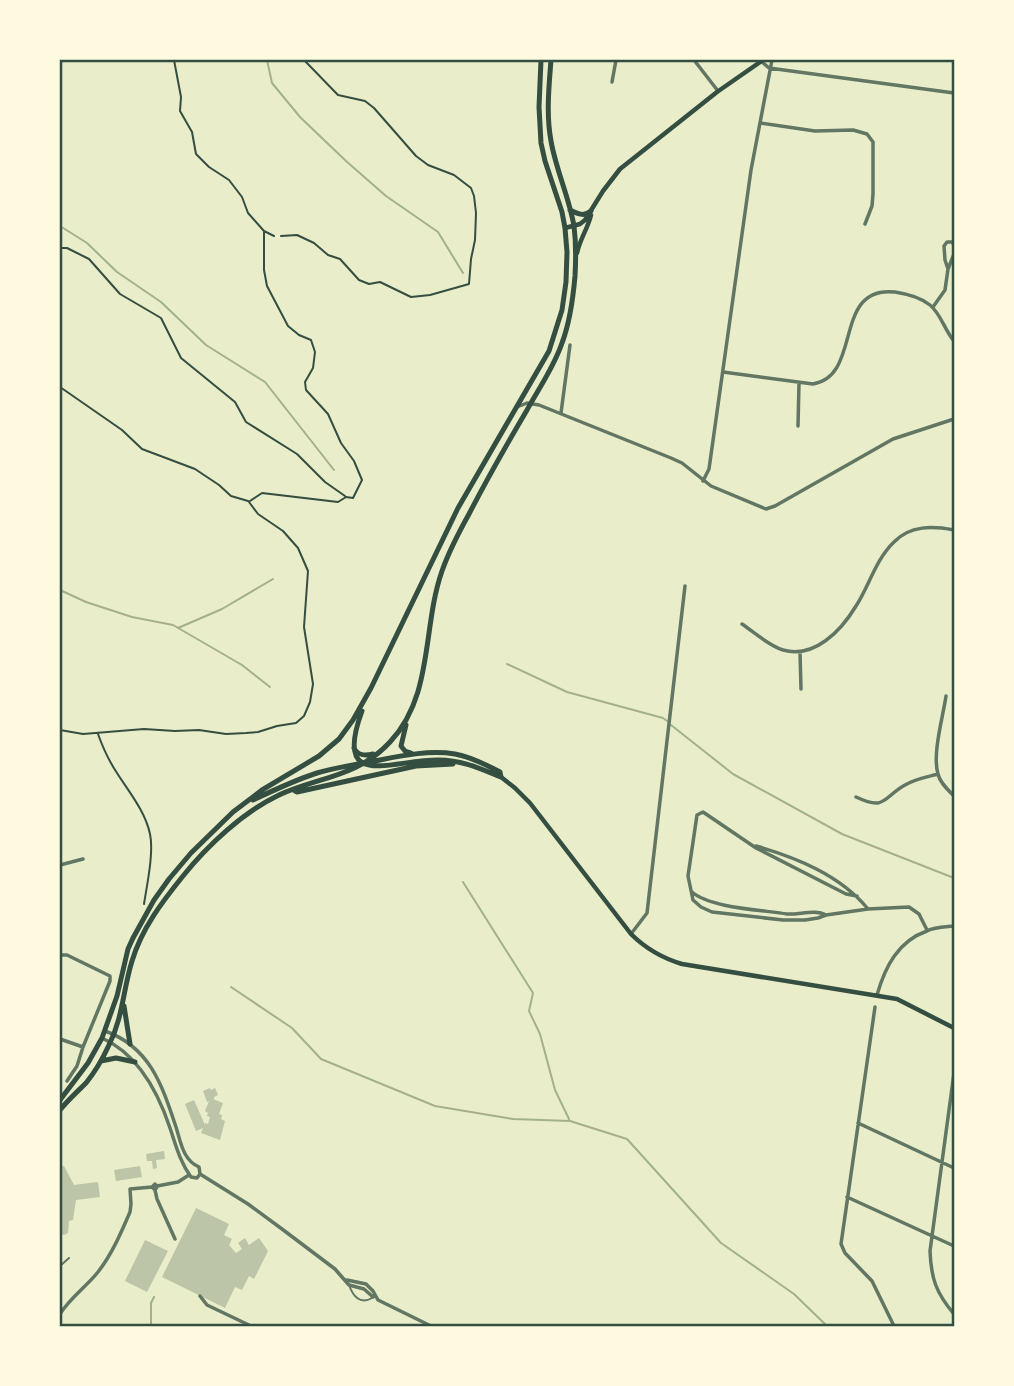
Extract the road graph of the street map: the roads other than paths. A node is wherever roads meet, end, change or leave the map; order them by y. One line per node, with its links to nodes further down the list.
1 (541, 60): 16 (highway)
2 (551, 60): 12 (highway)
3 (616, 60): 8 (street)
4 (694, 60): 9 (street)
5 (762, 60): 7 (street); 9 (main road)
6 (772, 60): 7 (street)
7 (769, 68): 10 (street); 11 (street)
8 (612, 82)
9 (718, 91): 13 (main road)
10 (954, 93)
11 (760, 123): 14 (street); 24 (street)
12 (570, 210): 13 (highway); 15 (highway)
13 (591, 211): 15 (main road); 19 (main road)
14 (865, 224)
15 (574, 226): 16 (main road); 19 (highway)
16 (565, 228): 27 (highway)
17 (954, 244): 20 (street)
18 (954, 254): 20 (street)
19 (576, 257): 26 (highway)
20 (948, 269): 21 (street)
21 (933, 307): 22 (street); 25 (street)
22 (954, 341)
23 (570, 345): 28 (street)
24 (723, 372): 25 (street); 31 (street)
25 (799, 382): 30 (street)
26 (531, 403): 27 (street); 28 (street); 39 (highway)
27 (516, 407): 36 (highway)
28 (561, 413): 31 (street)
29 (954, 419): 31 (street)
30 (799, 426)
31 (703, 481)
32 (954, 530): 35 (street)
33 (685, 586): 59 (street)
34 (743, 624): 35 (street)
35 (800, 652): 37 (street)
36 (371, 688): 40 (highway); 49 (highway)
37 (801, 689)
38 (946, 696): 44 (street)
39 (406, 722): 41 (highway); 42 (highway)
40 (353, 745): 41 (highway); 43 (highway)
41 (385, 748): 43 (highway)
42 (418, 754): 43 (highway); 45 (highway)
43 (363, 763): 45 (highway); 46 (highway); 49 (highway)
44 (938, 774): 47 (street); 48 (street)
45 (501, 777): 46 (highway); 59 (main road)
46 (292, 790): 64 (highway)
47 (954, 796)
48 (856, 797)
49 (241, 806): 62 (highway)
50 (747, 843): 53 (street); 54 (street); 54 (street)
51 (83, 859): 52 (street)
52 (60, 865)
53 (692, 892): 56 (street); 56 (street)
54 (857, 896): 55 (street)
55 (868, 909): 56 (street); 58 (street)
56 (825, 915)
57 (954, 926): 58 (street)
58 (927, 930): 61 (street)
59 (631, 934): 61 (main road)
60 (60, 955): 63 (street)
61 (877, 995): 67 (main road)
62 (117, 996): 63 (street); 66 (highway)
63 (103, 998): 66 (street); 74 (street)
64 (123, 1003): 69 (highway); 73 (highway)
65 (875, 1007): 82 (street)
66 (113, 1010): 68 (highway)
67 (954, 1028)
68 (105, 1031): 69 (street); 71 (highway)
69 (114, 1034): 72 (highway); 73 (street)
70 (60, 1038): 74 (street)
71 (102, 1038): 72 (street); 79 (highway)
72 (111, 1042): 75 (highway); 76 (street)
73 (130, 1044): 84 (street)
74 (83, 1047): 78 (street)
75 (100, 1062): 76 (highway); 81 (highway)
76 (135, 1062): 86 (street)
77 (954, 1073): 80 (street)
78 (67, 1081)
79 (60, 1100)
80 (952, 1106): 83 (street)
81 (60, 1110)
82 (858, 1123): 83 (street); 89 (street)
83 (942, 1162): 85 (street); 90 (street)
84 (195, 1165): 86 (street); 87 (street)
85 (954, 1168)
86 (188, 1174): 87 (street); 88 (street)
87 (200, 1174): 95 (street)
88 (155, 1188): 91 (street); 99 (street)
89 (847, 1197): 90 (street); 103 (street)
90 (931, 1235): 92 (street); 100 (street)
91 (175, 1239)
92 (954, 1246)
93 (69, 1258): 94 (lane)
94 (60, 1266)
95 (345, 1280): 96 (street); 98 (street)
96 (349, 1285): 98 (street); 98 (lane)
97 (200, 1296): 101 (street)
98 (375, 1297): 102 (street)
99 (60, 1314)
100 (954, 1314)
101 (251, 1326)
102 (431, 1326)
103 (894, 1326)

